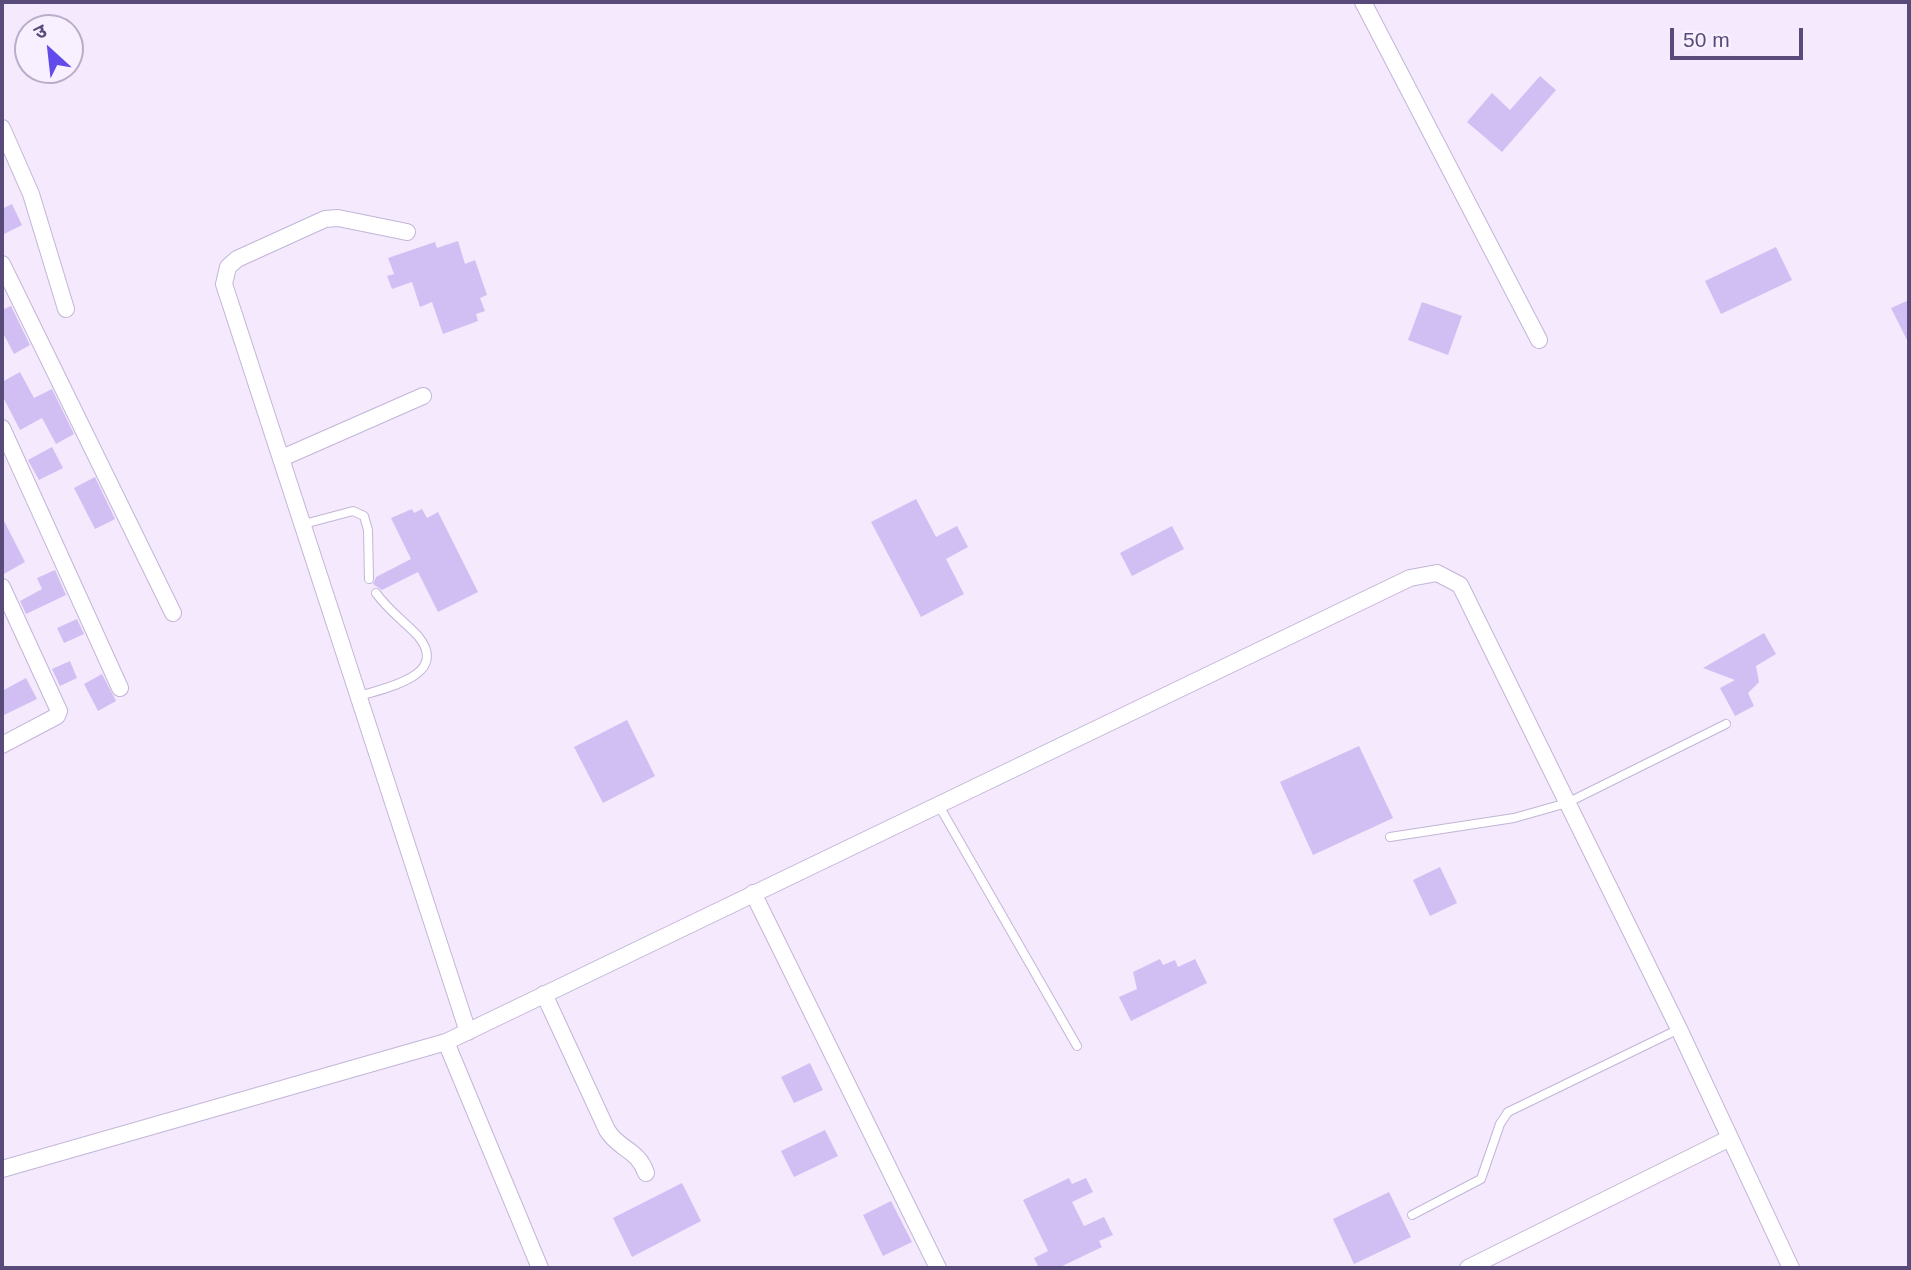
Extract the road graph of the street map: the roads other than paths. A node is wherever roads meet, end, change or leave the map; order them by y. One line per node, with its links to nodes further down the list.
1 (1363, 2): 6 (street)
2 (2, 128): 5 (street)
3 (407, 232): 9 (street)
4 (2, 264): 14 (street)
5 (66, 309)
6 (1539, 340)
7 (423, 396): 9 (street)
8 (2, 428): 15 (street)
9 (282, 457): 10 (street)
10 (304, 524): 11 (lane); 16 (street)
11 (369, 579)
12 (2, 587): 18 (street)
13 (376, 593): 16 (lane)
14 (173, 613)
15 (120, 688)
16 (360, 696): 25 (street)
17 (1726, 724): 19 (lane)
18 (2, 745)
19 (1567, 803): 20 (street); 21 (lane); 24 (street)
20 (938, 804): 22 (street); 27 (lane)
21 (1390, 836)
22 (753, 893): 23 (street); 33 (street)
23 (544, 995): 25 (street); 30 (street)
24 (1679, 1029): 28 (street); 31 (lane)
25 (468, 1032): 26 (street)
26 (446, 1042): 29 (street); 32 (street)
27 (1077, 1046)
28 (1730, 1138): 34 (street); 35 (street)
29 (2, 1169)
30 (646, 1173)
31 (1412, 1215)
32 (540, 1268)
33 (938, 1268)
34 (1468, 1268)
35 (1791, 1268)

